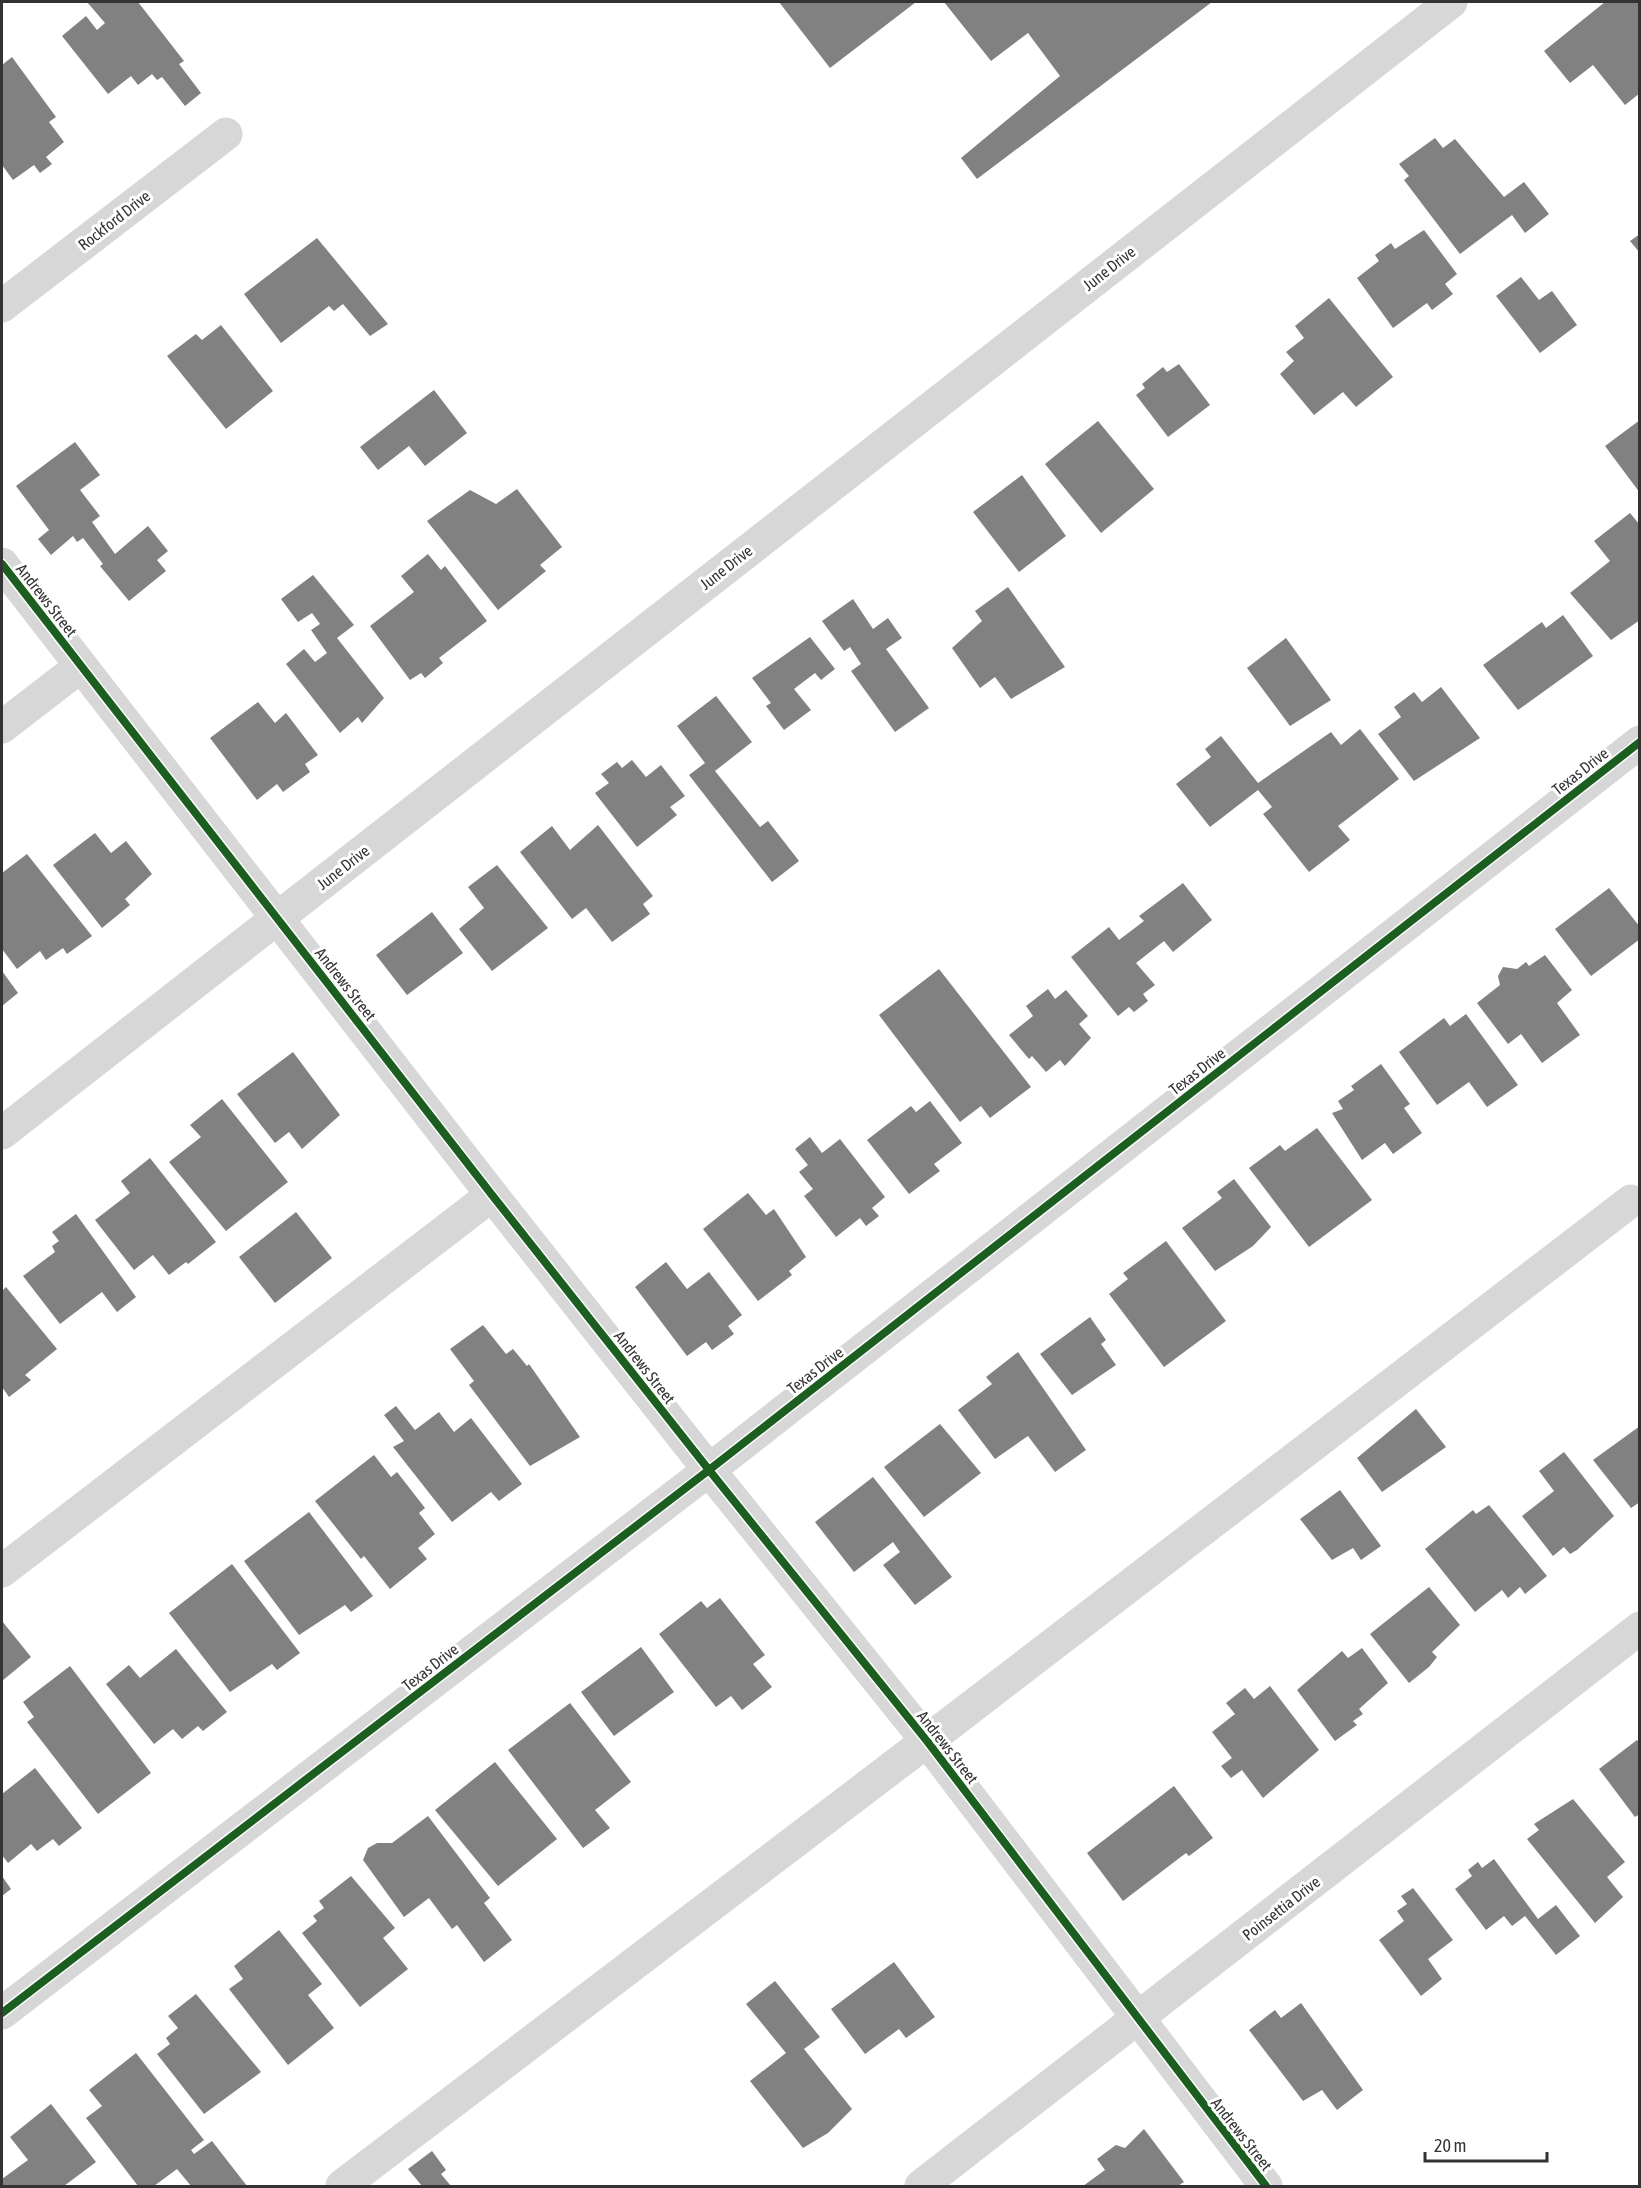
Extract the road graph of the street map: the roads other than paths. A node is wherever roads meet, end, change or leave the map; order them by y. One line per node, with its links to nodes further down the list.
1 (1451, 2): 8 (street, June Drive)
2 (226, 134): 3 (street, Rockford Drive)
3 (2, 306)
4 (2, 564): 5 (street, Andrews Street)
5 (81, 666): 6 (street); 8 (street, Andrews Street)
6 (2, 726)
7 (1640, 742): 12 (street, Texas Drive)
8 (278, 918): 9 (street, June Drive); 10 (street, Andrews Street)
9 (2, 1133)
10 (492, 1195): 12 (street, Andrews Street); 13 (street)
11 (1630, 1201): 15 (street)
12 (709, 1470): 15 (street, Andrews Street); 16 (street, Texas Drive)
13 (2, 1571)
14 (1640, 1628): 17 (street, Poinsettia Drive)
15 (927, 1741): 17 (street, Andrews Street); 18 (street)
16 (2, 2013)
17 (1137, 2019): 19 (street, Poinsettia Drive); 20 (street, Andrews Street)
18 (342, 2187)
19 (921, 2187)
20 (1266, 2187)

